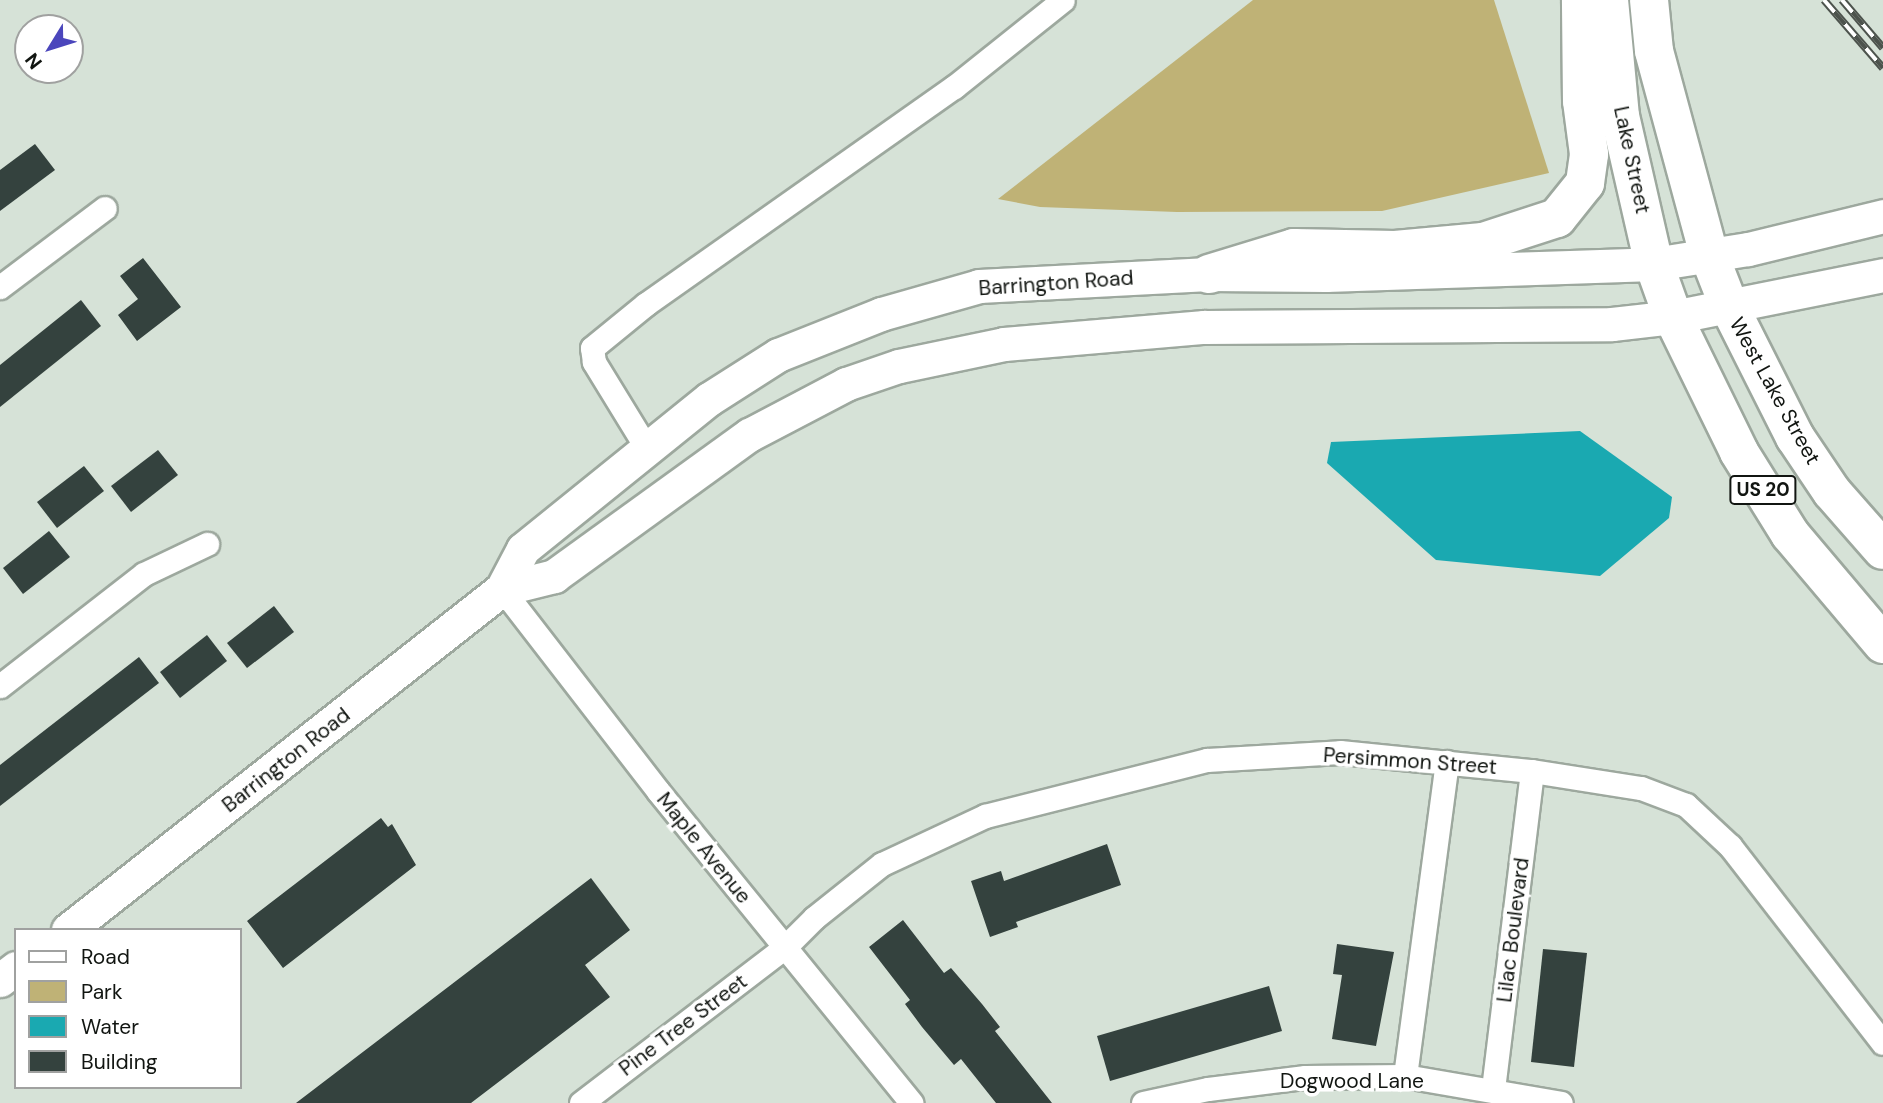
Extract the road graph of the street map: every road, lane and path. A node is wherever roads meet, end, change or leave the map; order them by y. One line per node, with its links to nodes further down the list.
1 (1063, 0): 14 (street)
2 (1581, 0): 9 (highway)
3 (1609, 0): 8 (highway, Lake Street / US 20)
4 (1649, 0): 7 (highway, US 20)
5 (105, 208): 11 (street)
6 (1883, 216): 7 (main road, Barrington Road)
7 (1709, 255): 8 (main road, Barrington Road); 12 (highway, West Lake Street / US 20)
8 (1654, 264): 9 (main road, Barrington Road); 13 (highway, Lake Street / US 20)
9 (1209, 274): 14 (main road, Barrington Road)
10 (1883, 275): 12 (main road, Barrington Road)
11 (0, 287)
12 (1729, 306): 13 (main road, Barrington Road); 16 (highway, West Lake Street / US 20)
13 (1673, 317): 17 (main road, Barrington Road); 18 (highway, US 20)
14 (646, 447): 17 (main road, Barrington Road)
15 (207, 544): 19 (street)
16 (1883, 550)
17 (502, 589): 22 (main road, Barrington Road); 23 (street, Maple Avenue)
18 (1883, 644)
19 (0, 686)
20 (1447, 762): 21 (street, Persimmon Street); 23 (street, Persimmon Street); 25 (street)
21 (1532, 771): 24 (street, Persimmon Street); 26 (street, Lilac Boulevard)
22 (71, 928)
23 (785, 947): 27 (street, Pine Tree Street); 28 (street, Maple Avenue)
24 (1883, 1043)
25 (1405, 1076): 26 (street, Dogwood Lane); 29 (street, Dogwood Lane)
26 (1493, 1089): 30 (street, Dogwood Lane)
27 (581, 1103)
28 (912, 1103)
29 (1143, 1103)
30 (1561, 1103)

